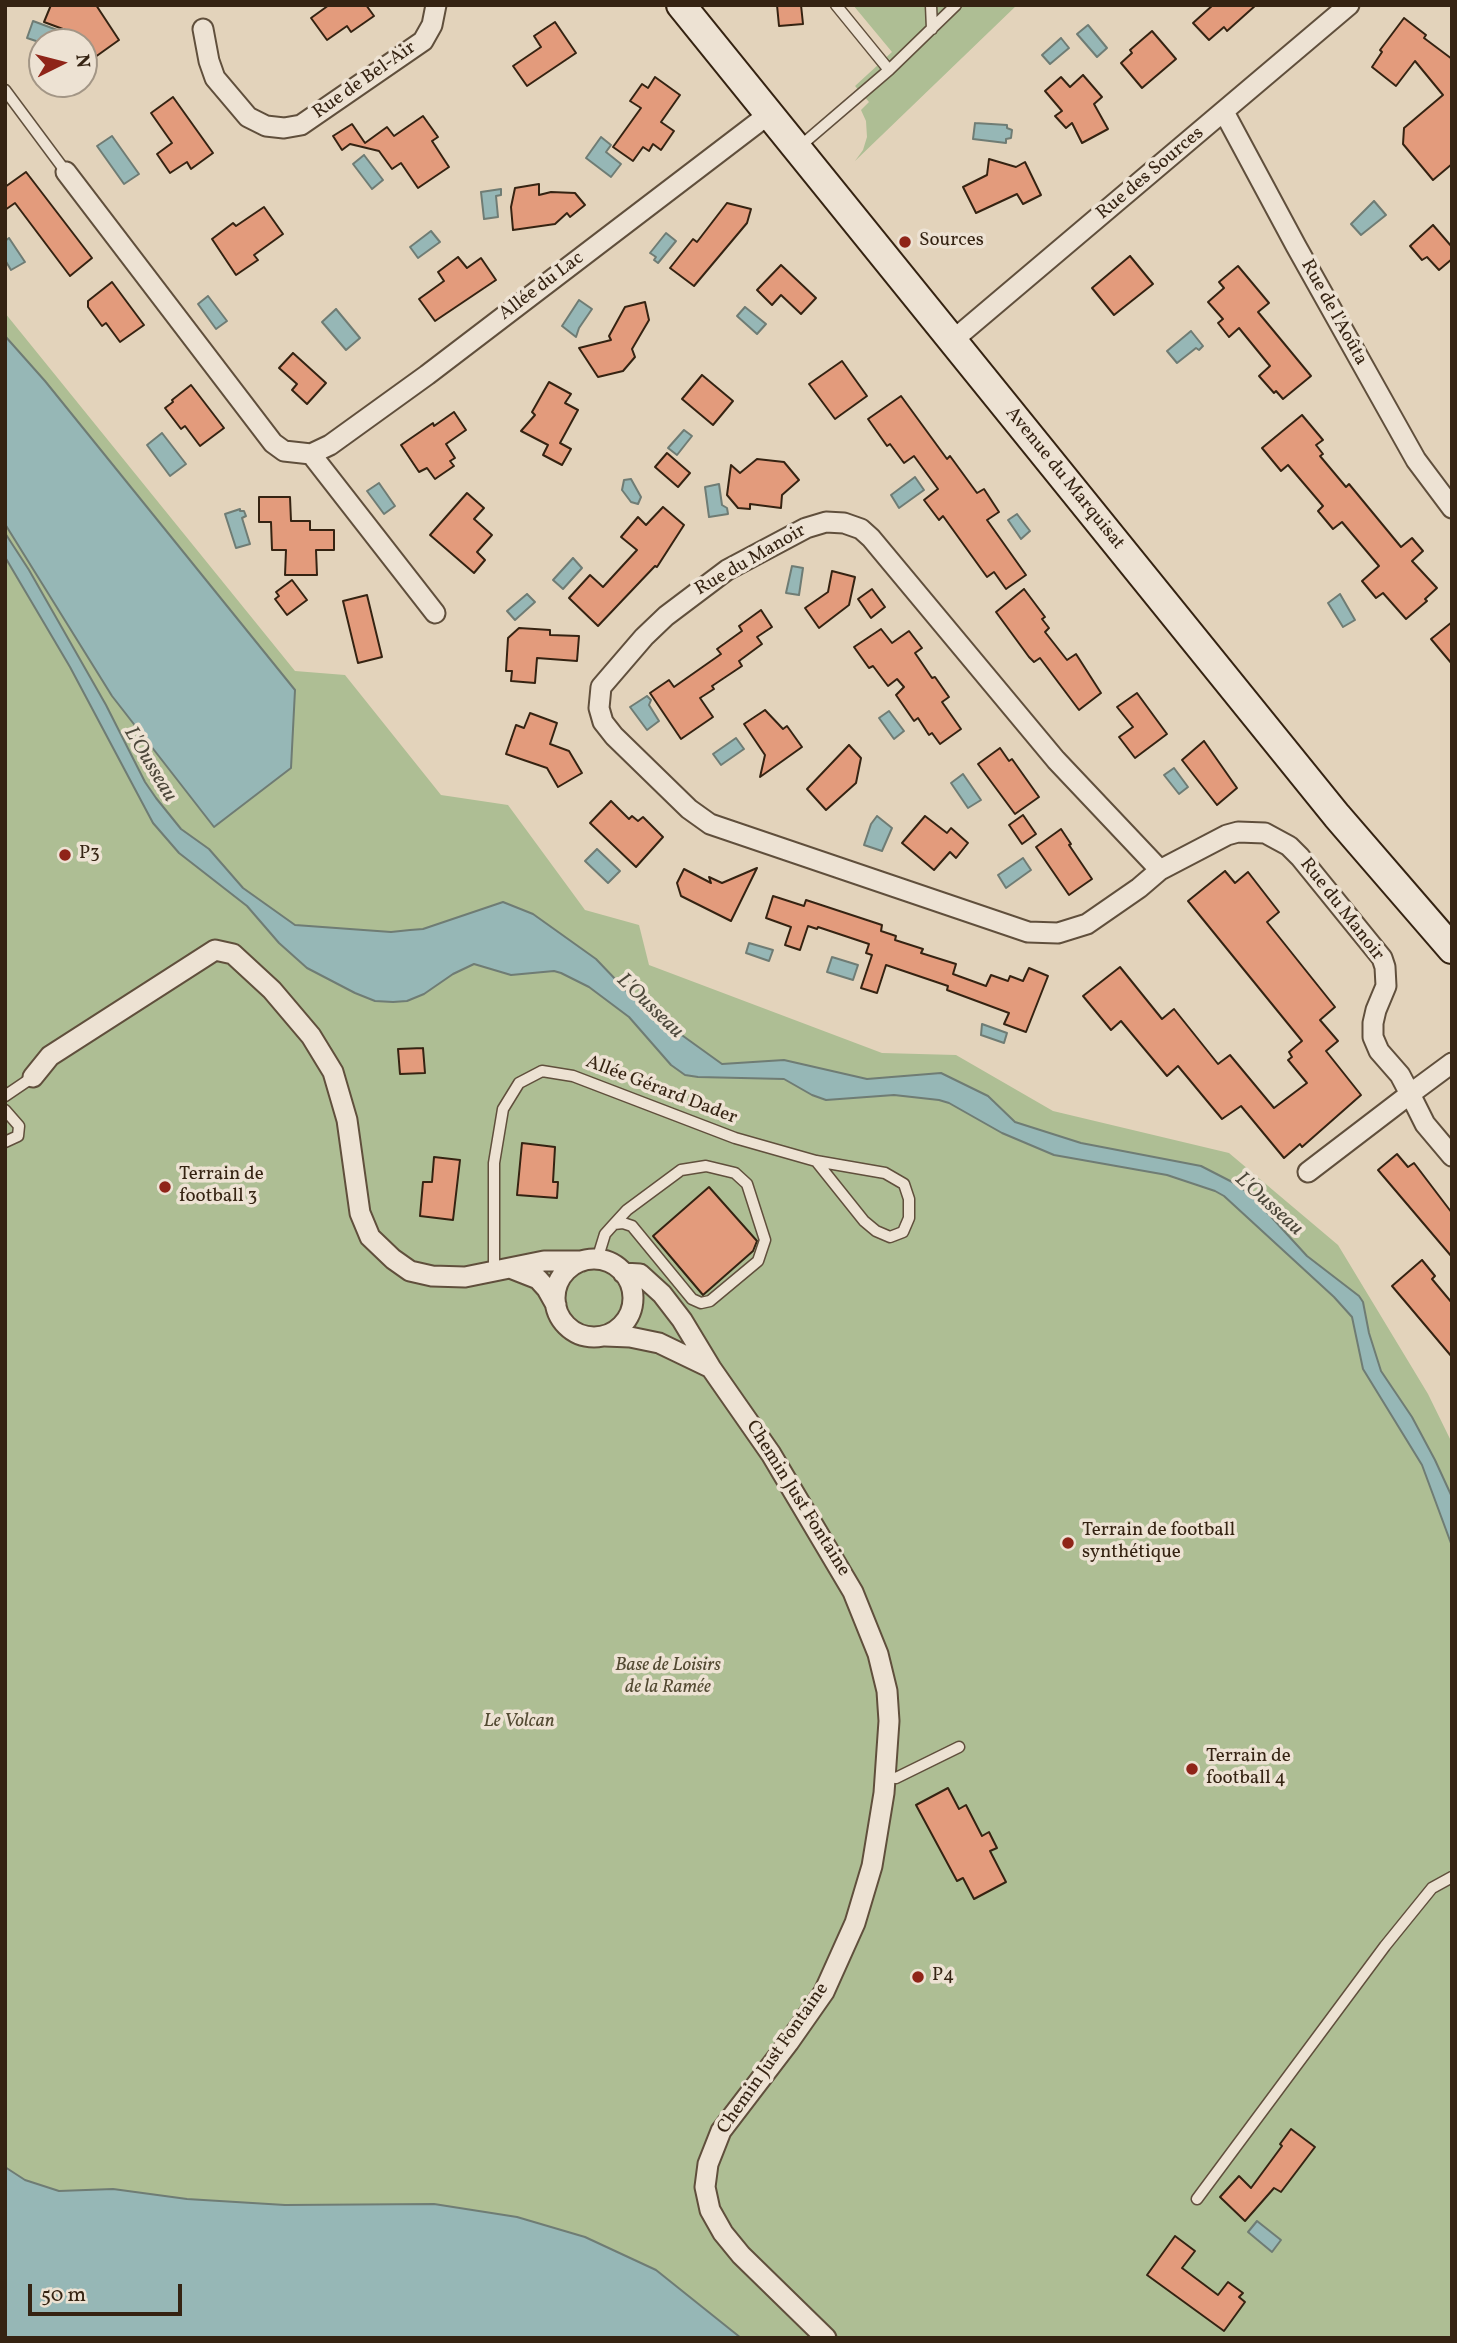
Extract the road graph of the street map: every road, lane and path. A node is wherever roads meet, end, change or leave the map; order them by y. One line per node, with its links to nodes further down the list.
1 (436, 5): 7 (street, Rue de Bel-Air)
2 (681, 5): 12 (main road, Avenue du Marquisat)
3 (836, 5): 9 (lane)
4 (931, 5): 8 (lane)
5 (956, 5): 8 (lane)
6 (1349, 5): 11 (street, Rue des Sources)
7 (203, 29)
8 (932, 29): 9 (lane)
9 (888, 70): 13 (lane)
10 (5, 90): 14 (lane)
11 (1224, 112): 15 (street, Rue des Sources); 17 (street, Rue de l'Aoûta)
12 (769, 114): 13 (main road, Avenue du Marquisat); 16 (street, Allée du Lac)
13 (797, 149): 15 (main road, Avenue du Marquisat)
14 (66, 172): 16 (street)
15 (952, 341): 20 (main road, Avenue du Marquisat)
16 (312, 454): 18 (street)
17 (1452, 508)
18 (435, 613)
19 (1160, 870): 19 (street, Rue du Manoir); 23 (street, Rue du Manoir)
20 (1452, 949)
21 (1452, 1063): 23 (street)
22 (33, 1077): 24 (lane); 32 (street)
23 (1410, 1094): 27 (street, Rue du Manoir); 29 (street)
24 (5, 1096)
25 (5, 1110): 26 (lane)
26 (5, 1142)
27 (1452, 1156)
28 (816, 1161): 28 (lane, Allée Gérard Dader); 32 (lane, Allée Gérard Dader)
29 (1308, 1172)
30 (614, 1224): 30 (lane); 31 (lane)
31 (590, 1261): 32 (street); 33 (street); 34 (street)
32 (501, 1269): 34 (street)
33 (623, 1273): 35 (street); 36 (street, Chemin Just Fontaine)
34 (556, 1305): 35 (street)
35 (605, 1336): 36 (street, Chemin Just Fontaine)
36 (711, 1368): 38 (street, Chemin Just Fontaine)
37 (959, 1747): 38 (lane)
38 (886, 1777): 41 (street, Chemin Just Fontaine)
39 (1452, 1877): 40 (lane)
40 (1197, 2199)
41 (826, 2338)

